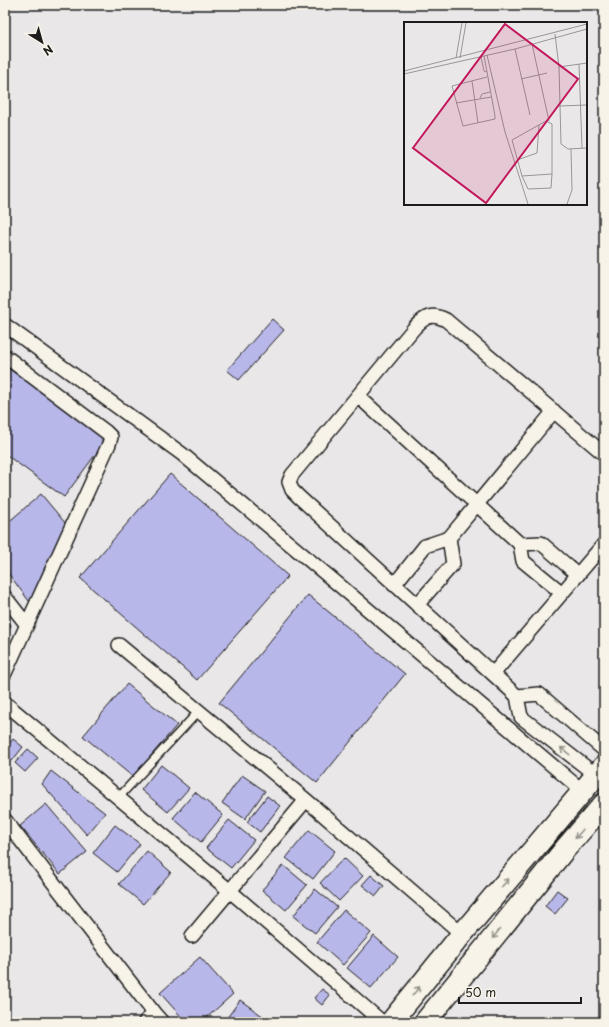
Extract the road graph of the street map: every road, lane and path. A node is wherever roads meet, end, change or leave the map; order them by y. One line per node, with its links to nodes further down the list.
1 (5, 325): 23 (street)
2 (5, 356): 15 (street)
3 (358, 396): 4 (street); 6 (street); 11 (street)
4 (554, 411): 5 (street); 6 (street)
5 (604, 454)
6 (476, 503): 7 (street); 8 (street)
7 (449, 538): 11 (street); 14 (street)
8 (520, 544): 10 (street); 12 (street)
9 (604, 544): 10 (street)
10 (578, 575): 12 (street)
11 (394, 584): 14 (street)
12 (562, 593): 18 (street)
13 (5, 597): 15 (street)
14 (417, 605): 18 (street)
15 (27, 625): 17 (street)
16 (119, 645): 21 (street)
17 (5, 673)
18 (493, 674): 19 (street)
19 (517, 696): 22 (street); 23 (street, one-way to 19)
20 (5, 703): 24 (street)
21 (199, 710): 24 (lane); 25 (street)
22 (604, 750)
23 (595, 777): 29 (main road, one-way to 23)
24 (118, 798): 28 (street)
25 (306, 800): 28 (street); 29 (street)
26 (604, 804): 35 (main road, one-way to 35)
27 (5, 820): 31 (street)
28 (230, 891): 30 (street); 33 (street)
29 (462, 934): 34 (main road, one-way to 29)
30 (192, 936)
31 (158, 1017): 32 (street)
32 (144, 1022)
33 (382, 1022)
34 (391, 1022)
35 (425, 1022)

